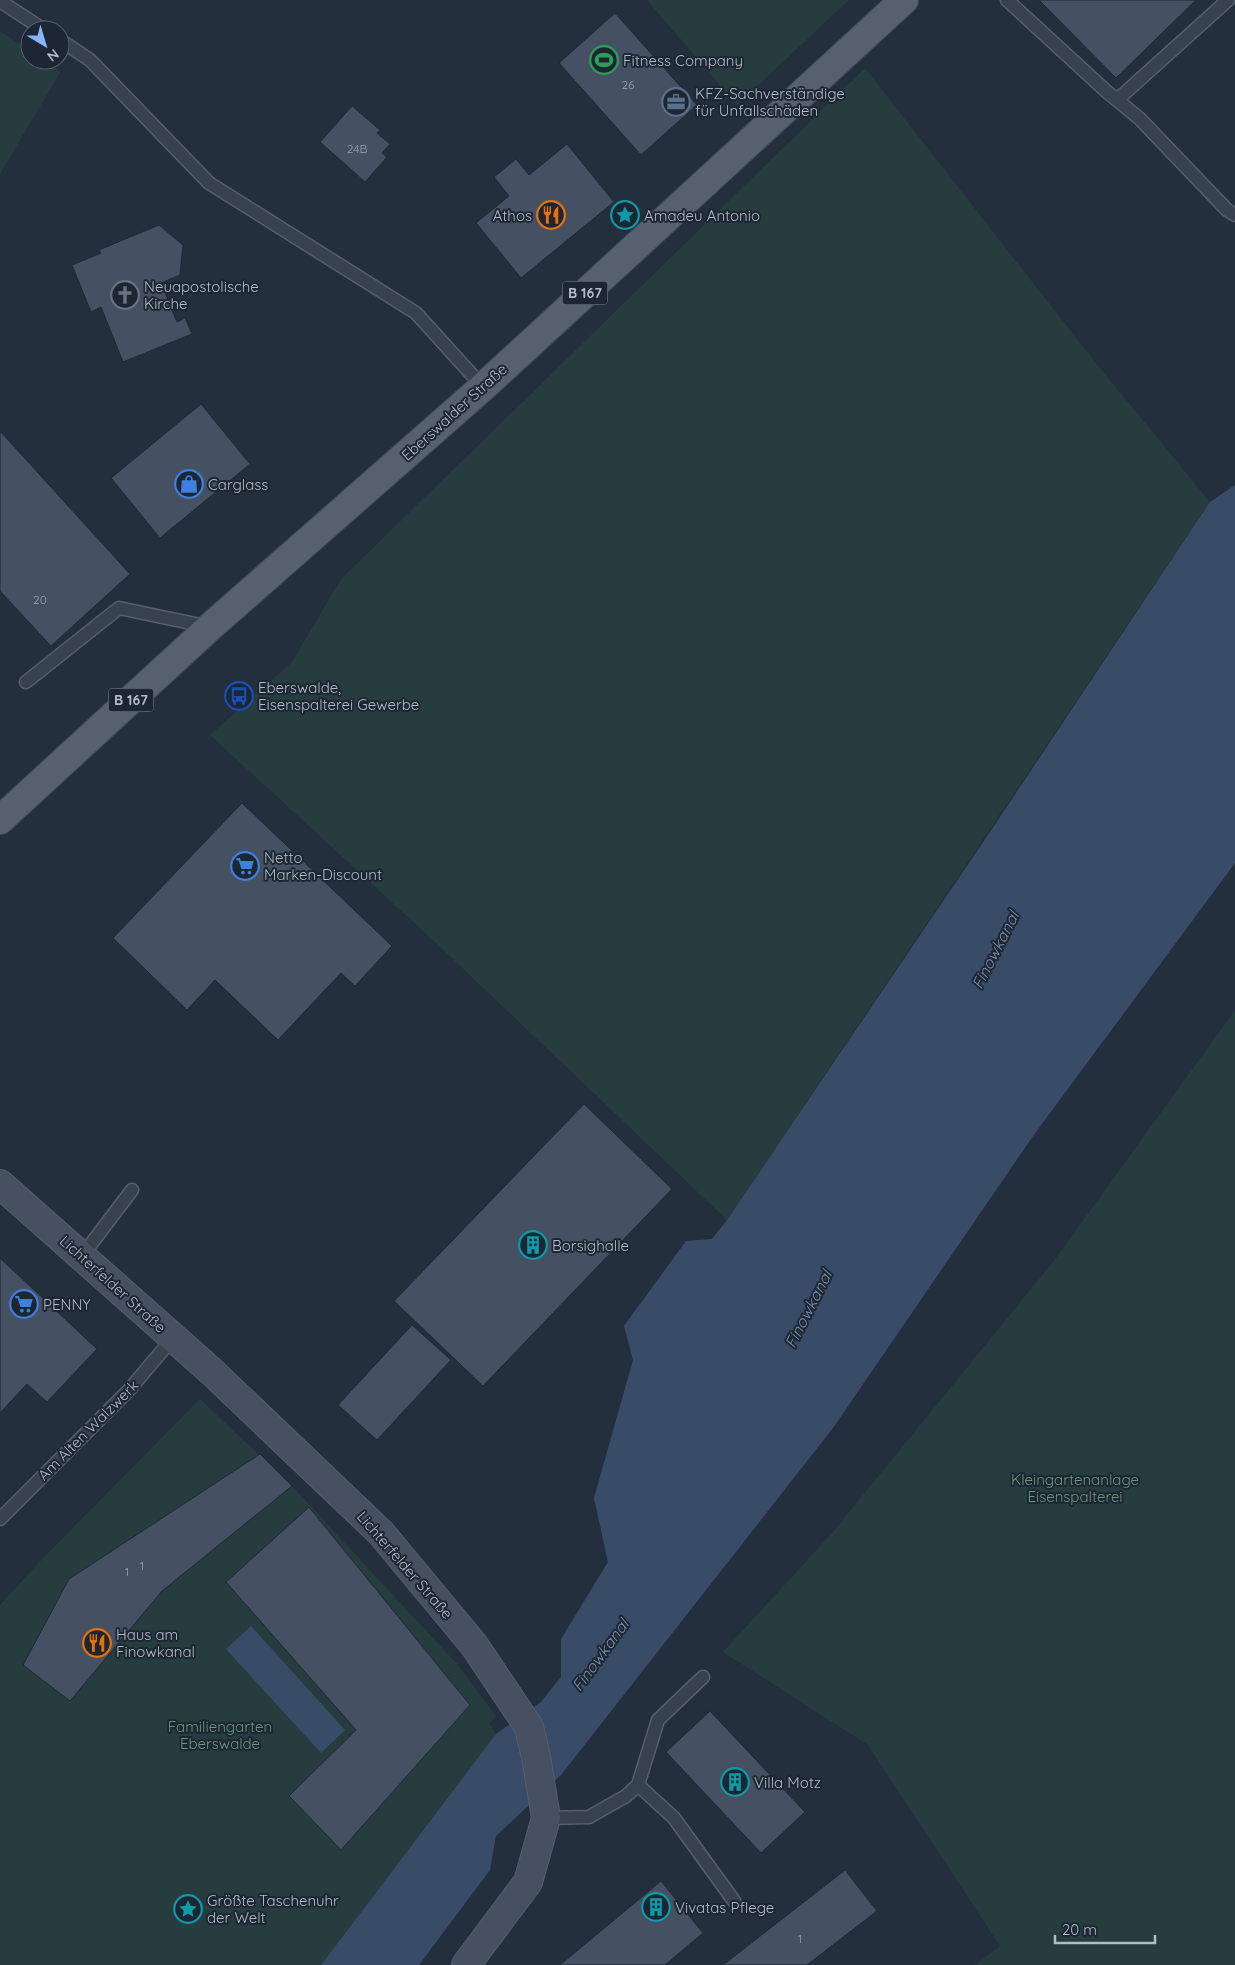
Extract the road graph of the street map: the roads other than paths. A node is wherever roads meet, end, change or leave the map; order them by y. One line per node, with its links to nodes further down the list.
1 (904, 0): 9 (main road, Eberswalder Straße / B 167)
2 (1007, 0): 7 (lane)
3 (1228, 0): 7 (lane)
4 (0, 1): 5 (lane)
5 (29, 20)
6 (70, 47): 9 (lane)
7 (1117, 100): 8 (lane)
8 (1235, 215)
9 (483, 387): 10 (main road, Eberswalder Straße / B 167)
10 (210, 627): 11 (lane); 12 (main road, Eberswalder Straße / B 167)
11 (26, 682)
12 (0, 820)
13 (0, 1184): 15 (main road, Lichterfelder Straße)
14 (132, 1190): 15 (lane)
15 (82, 1256): 16 (main road, Lichterfelder Straße)
16 (173, 1338): 17 (lane, Am Alten Walzwerk); 20 (main road, Lichterfelder Straße)
17 (0, 1519)
18 (704, 1677): 19 (lane)
19 (638, 1786): 20 (lane); 21 (lane)
20 (546, 1818): 22 (main road, Lichterfelder Straße)
21 (734, 1901)
22 (466, 1965)

